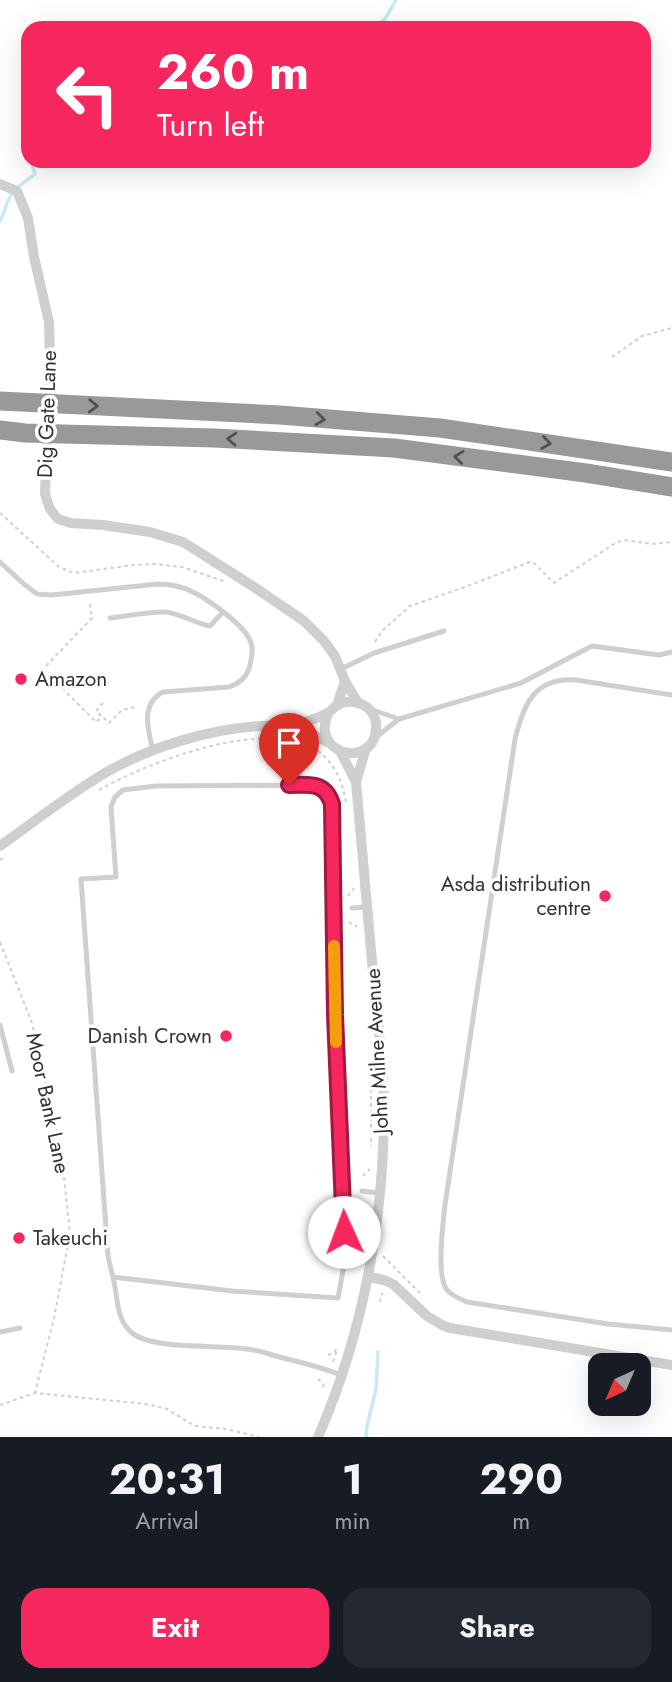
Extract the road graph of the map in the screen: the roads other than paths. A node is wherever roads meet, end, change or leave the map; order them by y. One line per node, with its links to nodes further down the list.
1 (0, 184): 11 (street, Dig Gate Lane)
2 (0, 401): 4 (highway, one-way to 4)
3 (0, 431): 5 (highway, one-way to 3)
4 (672, 462)
5 (672, 487)
6 (0, 562): 7 (lane)
7 (223, 612): 8 (lane); 20 (lane)
8 (110, 618)
9 (444, 631): 11 (lane)
10 (672, 652): 16 (lane)
11 (341, 669): 12 (street, Dig Gate Lane)
12 (345, 681): 14 (street, Dig Gate Lane); 15 (street)
13 (672, 695): 32 (lane)
14 (363, 705): 15 (street); 16 (lane); 18 (street)
15 (333, 709): 17 (street); 19 (street)
16 (399, 719): 18 (lane)
17 (294, 725): 19 (street); 20 (street)
18 (370, 744): 19 (street); 21 (street, John Milne Avenue)
19 (336, 748): 21 (street, John Milne Avenue)
20 (153, 751): 22 (street)
21 (356, 782): 23 (street, John Milne Avenue)
22 (0, 846)
23 (367, 907): 24 (lane); 28 (street, John Milne Avenue)
24 (352, 908)
25 (0, 1027): 26 (lane)
26 (12, 1070)
27 (362, 1191): 28 (lane)
28 (379, 1193): 30 (street, John Milne Avenue)
29 (113, 1277): 29 (lane); 35 (lane)
30 (369, 1277): 34 (street); 35 (street, John Milne Avenue)
31 (20, 1328): 33 (lane)
32 (672, 1330)
33 (0, 1332)
34 (672, 1365)
35 (341, 1374): 36 (street, John Milne Avenue)
36 (318, 1437)

